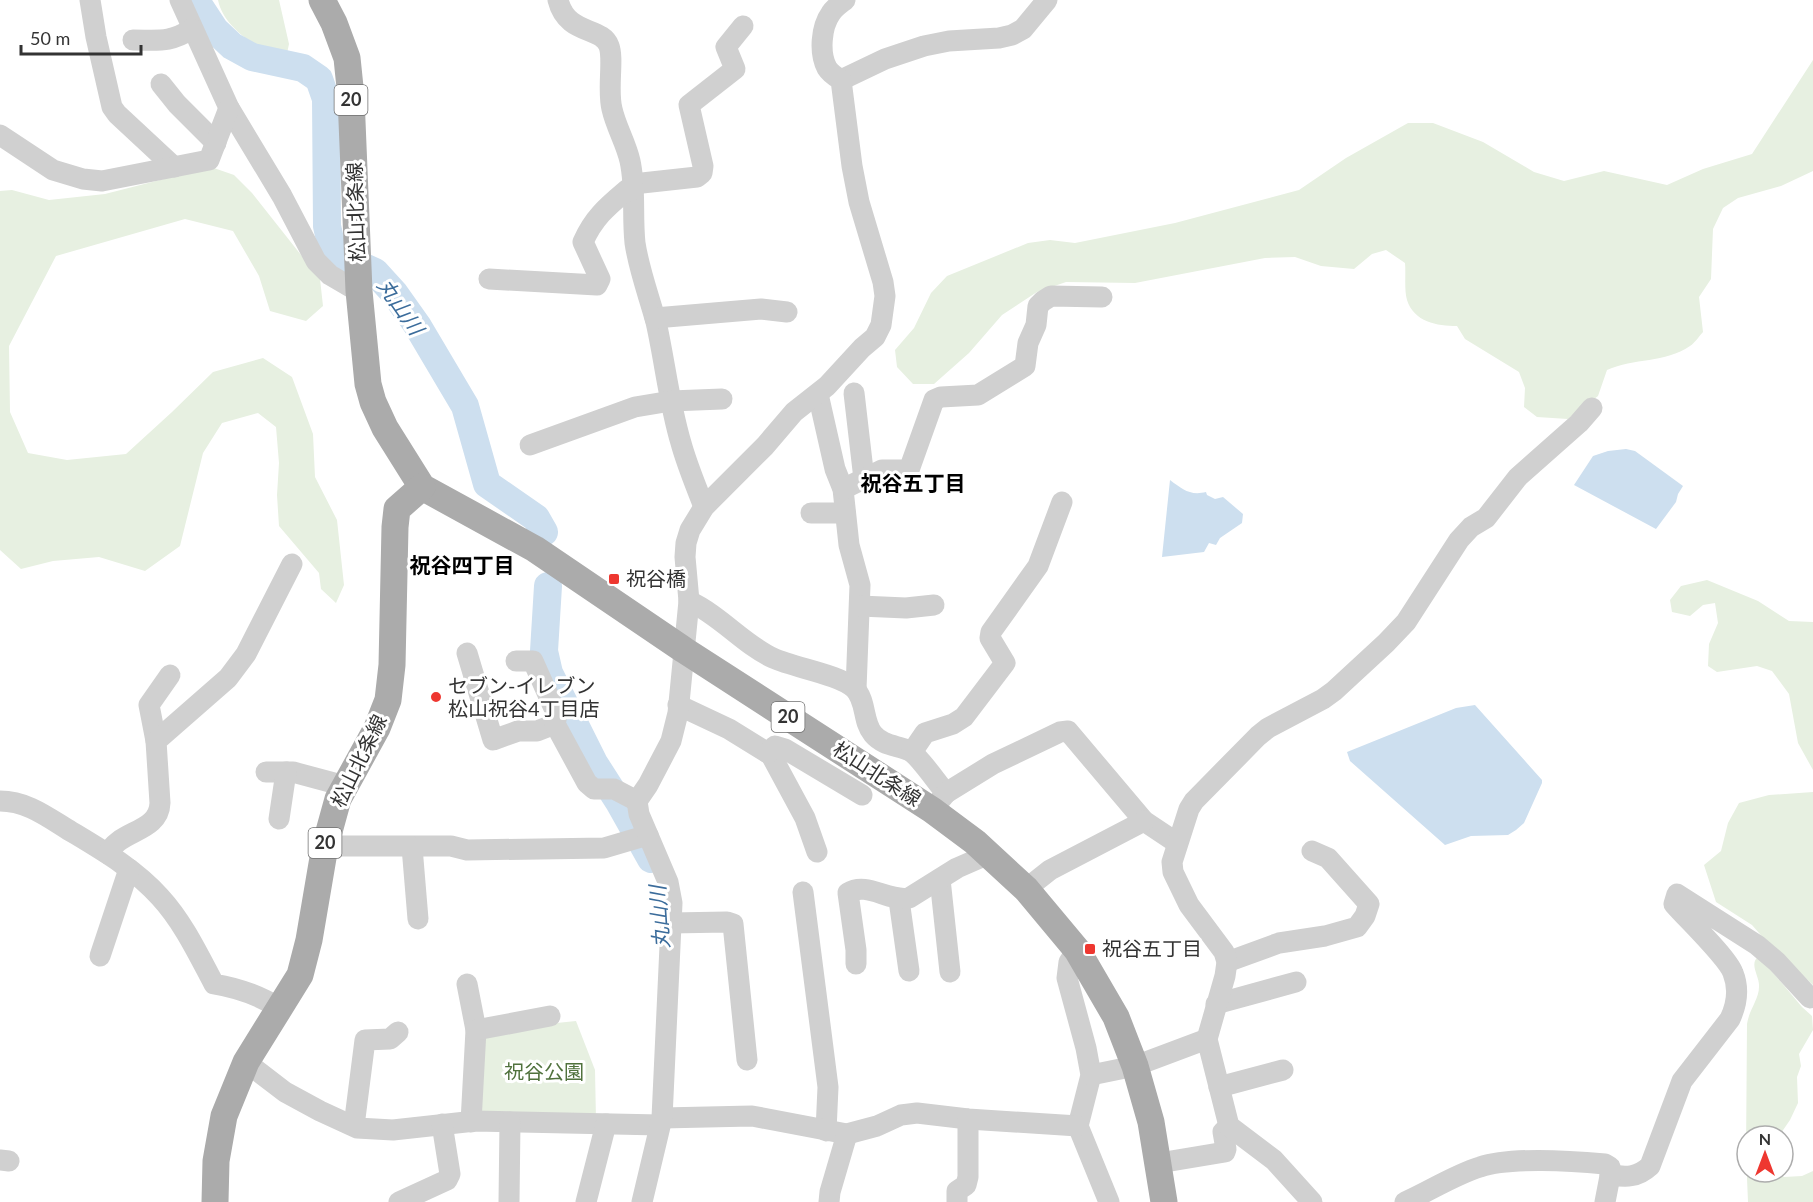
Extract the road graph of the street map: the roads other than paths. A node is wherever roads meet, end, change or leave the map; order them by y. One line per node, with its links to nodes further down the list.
1 (90, 0): 15 (street)
2 (180, 0): 8 (street)
3 (322, 0): 18 (main road, 松山北条線 / 20)
4 (558, 0): 16 (street)
5 (845, 0): 10 (street)
6 (1047, 0): 10 (street)
7 (743, 26): 16 (street)
8 (192, 29): 9 (street); 12 (street)
9 (134, 40)
10 (841, 80): 23 (street)
11 (161, 84): 14 (street)
12 (229, 108): 14 (street); 18 (street)
13 (0, 135): 15 (street)
14 (216, 143): 15 (street)
15 (174, 167)
16 (633, 186): 17 (street); 21 (street)
17 (489, 279)
18 (359, 292): 29 (main road, 松山北条線 / 20)
19 (1102, 297): 28 (street)
20 (787, 312): 21 (street)
21 (654, 318): 25 (street)
22 (854, 393): 28 (street)
23 (818, 394): 30 (street); 32 (street)
24 (722, 399): 25 (street)
25 (671, 401): 27 (street); 32 (street)
26 (1592, 408): 57 (street)
27 (530, 445)
28 (864, 478): 30 (street)
29 (422, 487): 39 (main road, 松山北条線 / 20); 49 (main road, 松山北条線 / 20)
30 (843, 489): 34 (street)
31 (1062, 502): 47 (street)
32 (704, 507): 36 (street)
33 (811, 513): 34 (street)
34 (845, 513): 38 (street)
35 (292, 564): 46 (street)
36 (689, 602): 39 (street); 43 (street)
37 (934, 605): 38 (street)
38 (860, 606): 43 (street)
39 (684, 650): 44 (street); 53 (main road, 松山北条線 / 20)
40 (467, 653): 45 (street)
41 (516, 661): 45 (street)
42 (170, 675): 46 (street)
43 (856, 689): 47 (street)
44 (678, 705): 48 (street); 52 (street)
45 (555, 724): 52 (street)
46 (156, 741): 62 (street)
47 (912, 752): 53 (street)
48 (768, 753): 50 (street); 61 (street)
49 (345, 786): 54 (street); 58 (main road, 松山北条線 / 20)
50 (862, 795)
51 (0, 801): 62 (street)
52 (637, 801): 56 (street)
53 (939, 801): 55 (street); 63 (main road, 松山北条線 / 20)
54 (279, 819)
55 (1144, 821): 57 (street); 66 (street)
56 (647, 835): 59 (street); 70 (street)
57 (1177, 843): 73 (street)
58 (325, 846): 59 (street); 81 (main road, 松山北条線 / 20)
59 (412, 847): 69 (street)
60 (1312, 851): 73 (street)
61 (817, 852)
62 (108, 854): 64 (street)
63 (989, 854): 65 (street); 66 (main road, 松山北条線 / 20)
64 (129, 869): 72 (street); 81 (street)
65 (940, 879): 68 (street); 76 (street)
66 (1026, 889): 71 (main road, 松山北条線 / 20)
67 (803, 892): 101 (street)
68 (899, 900): 74 (street); 75 (street)
69 (418, 919)
70 (671, 923): 86 (street); 95 (street)
71 (1077, 950): 88 (main road, 松山北条線 / 20); 90 (street)
72 (100, 956)
73 (1227, 962): 80 (street)
74 (856, 964)
75 (909, 971)
76 (950, 972)
77 (1296, 982): 80 (street)
78 (467, 984): 83 (street)
79 (1810, 998): 103 (street)
80 (1216, 1004): 85 (street)
81 (281, 1009): 87 (main road, 松山北条線 / 20)
82 (550, 1016): 83 (street)
83 (476, 1030): 93 (street)
84 (398, 1032): 98 (street)
85 (1207, 1039): 88 (street); 91 (street)
86 (747, 1060)
87 (246, 1062): 98 (street); 104 (main road, 松山北条線 / 20)
88 (1135, 1066): 90 (street); 102 (main road, 松山北条線 / 20)
89 (1283, 1070): 91 (street)
90 (1091, 1075): 99 (street)
91 (1219, 1088): 100 (street)
92 (968, 1119): 99 (street); 101 (street); 110 (street)
93 (471, 1122): 94 (street); 96 (street)
94 (510, 1122): 97 (street); 106 (street)
95 (660, 1123): 97 (street); 101 (street); 108 (street)
96 (442, 1124): 98 (street); 105 (street)
97 (606, 1124): 107 (street)
98 (354, 1126)
99 (1078, 1126): 111 (street)
100 (1229, 1126): 102 (street); 113 (street)
101 (836, 1132): 109 (street)
102 (1159, 1163): 112 (main road, 松山北条線 / 20)
103 (1610, 1175): 114 (street); 115 (street)
104 (215, 1202)
105 (399, 1202)
106 (509, 1202)
107 (586, 1202)
108 (642, 1202)
109 (829, 1202)
110 (957, 1202)
111 (1109, 1202)
112 (1164, 1202)
113 (1312, 1202)
114 (1405, 1202)
115 (1605, 1202)

